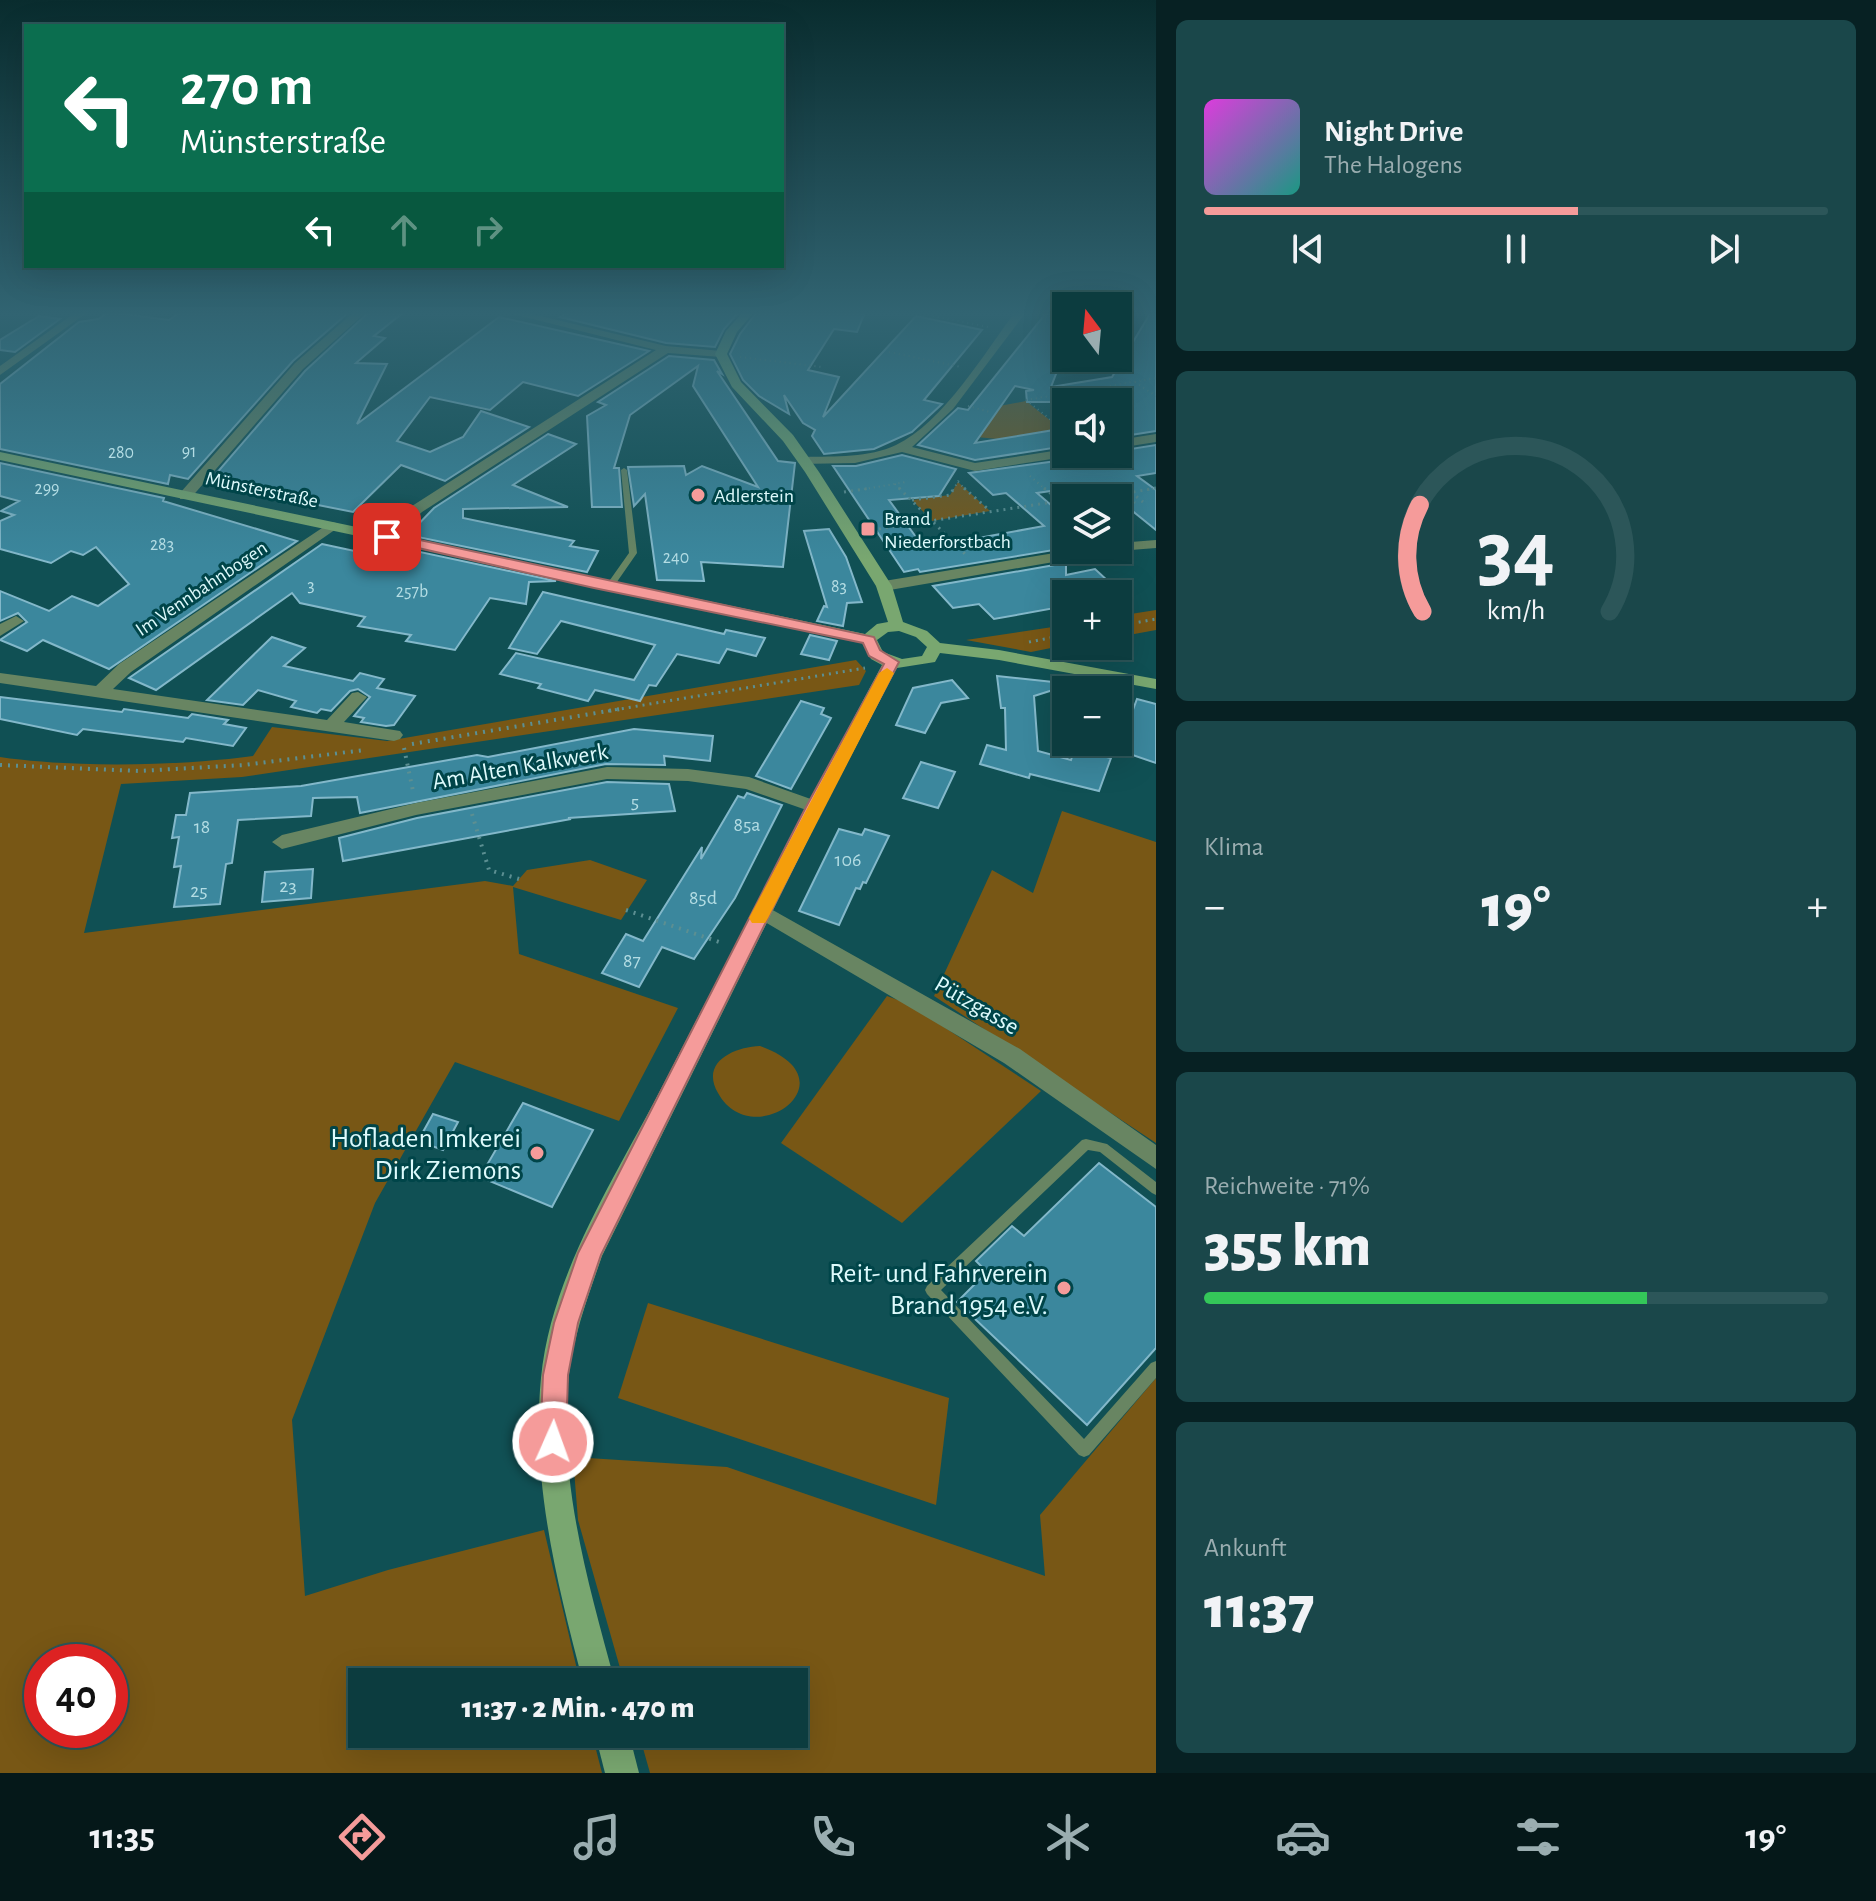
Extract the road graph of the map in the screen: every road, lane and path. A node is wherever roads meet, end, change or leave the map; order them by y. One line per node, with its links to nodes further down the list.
1 (274, 395): 25 (street)
2 (595, 395): 35 (street)
3 (746, 395): 12 (street)
4 (956, 395): 9 (street)
5 (1052, 395): 6 (path)
6 (1052, 421)
7 (1156, 438): 8 (street)
8 (1132, 442)
9 (908, 445): 12 (street); 14 (street); 15 (street)
10 (1052, 455): 13 (street)
11 (0, 456): 25 (street, Münsterstraße)
12 (805, 461): 23 (street)
13 (1013, 461): 14 (street); 24 (path)
14 (991, 464): 15 (street)
15 (970, 465): 18 (path)
16 (624, 470): 41 (lane)
17 (906, 482): 19 (path)
18 (958, 482): 26 (path); 31 (path)
19 (895, 484): 23 (path); 26 (path)
20 (1156, 488): 21 (path)
21 (1132, 492)
22 (1132, 493): 29 (path)
23 (826, 494): 40 (street)
24 (1052, 495)
25 (185, 496): 33 (street, Münsterstraße)
26 (912, 500): 32 (path)
27 (1052, 501): 31 (path)
28 (1132, 501): 30 (path)
29 (1143, 502)
30 (1135, 503)
31 (990, 511): 32 (path)
32 (932, 521): 34 (path); 38 (path)
33 (331, 526): 35 (street, Münsterstraße); 55 (street, Im Vennbahnbogen)
34 (878, 529)
35 (387, 537): 41 (street, Münsterstraße)
36 (1156, 544): 37 (street)
37 (1132, 546)
38 (964, 552)
39 (1052, 558): 40 (street)
40 (884, 586): 45 (street)
41 (609, 587): 48 (street, Münsterstraße)
42 (1156, 619): 44 (path)
43 (16, 621): 46 (street)
44 (1132, 623)
45 (897, 627): 48 (street); 50 (street)
46 (0, 631)
47 (1052, 637): 49 (path)
48 (869, 640): 51 (street)
49 (1025, 642)
50 (935, 647): 51 (street); 54 (street)
51 (892, 662): 62 (street)
52 (872, 664): 63 (path)
53 (0, 678): 55 (street)
54 (1156, 684)
55 (100, 692): 57 (street)
56 (358, 697): 57 (street)
57 (331, 726): 58 (street)
58 (394, 735)
59 (374, 749): 60 (path)
60 (0, 765)
61 (467, 799): 62 (street, Am Alten Kalkwerk); 63 (street, Am Alten Kalkwerk); 65 (path)
62 (815, 807): 67 (street)
63 (416, 809): 64 (street, Am Alten Kalkwerk)
64 (282, 842)
65 (519, 879)
66 (626, 910): 68 (path)
67 (762, 911): 68 (street); 69 (street, Pützgasse)
68 (743, 950): 72 (street)
69 (1156, 1158)
70 (1156, 1189): 71 (lane)
71 (1156, 1368)
72 (596, 1668)
73 (616, 1748): 74 (street)
74 (622, 1773)

